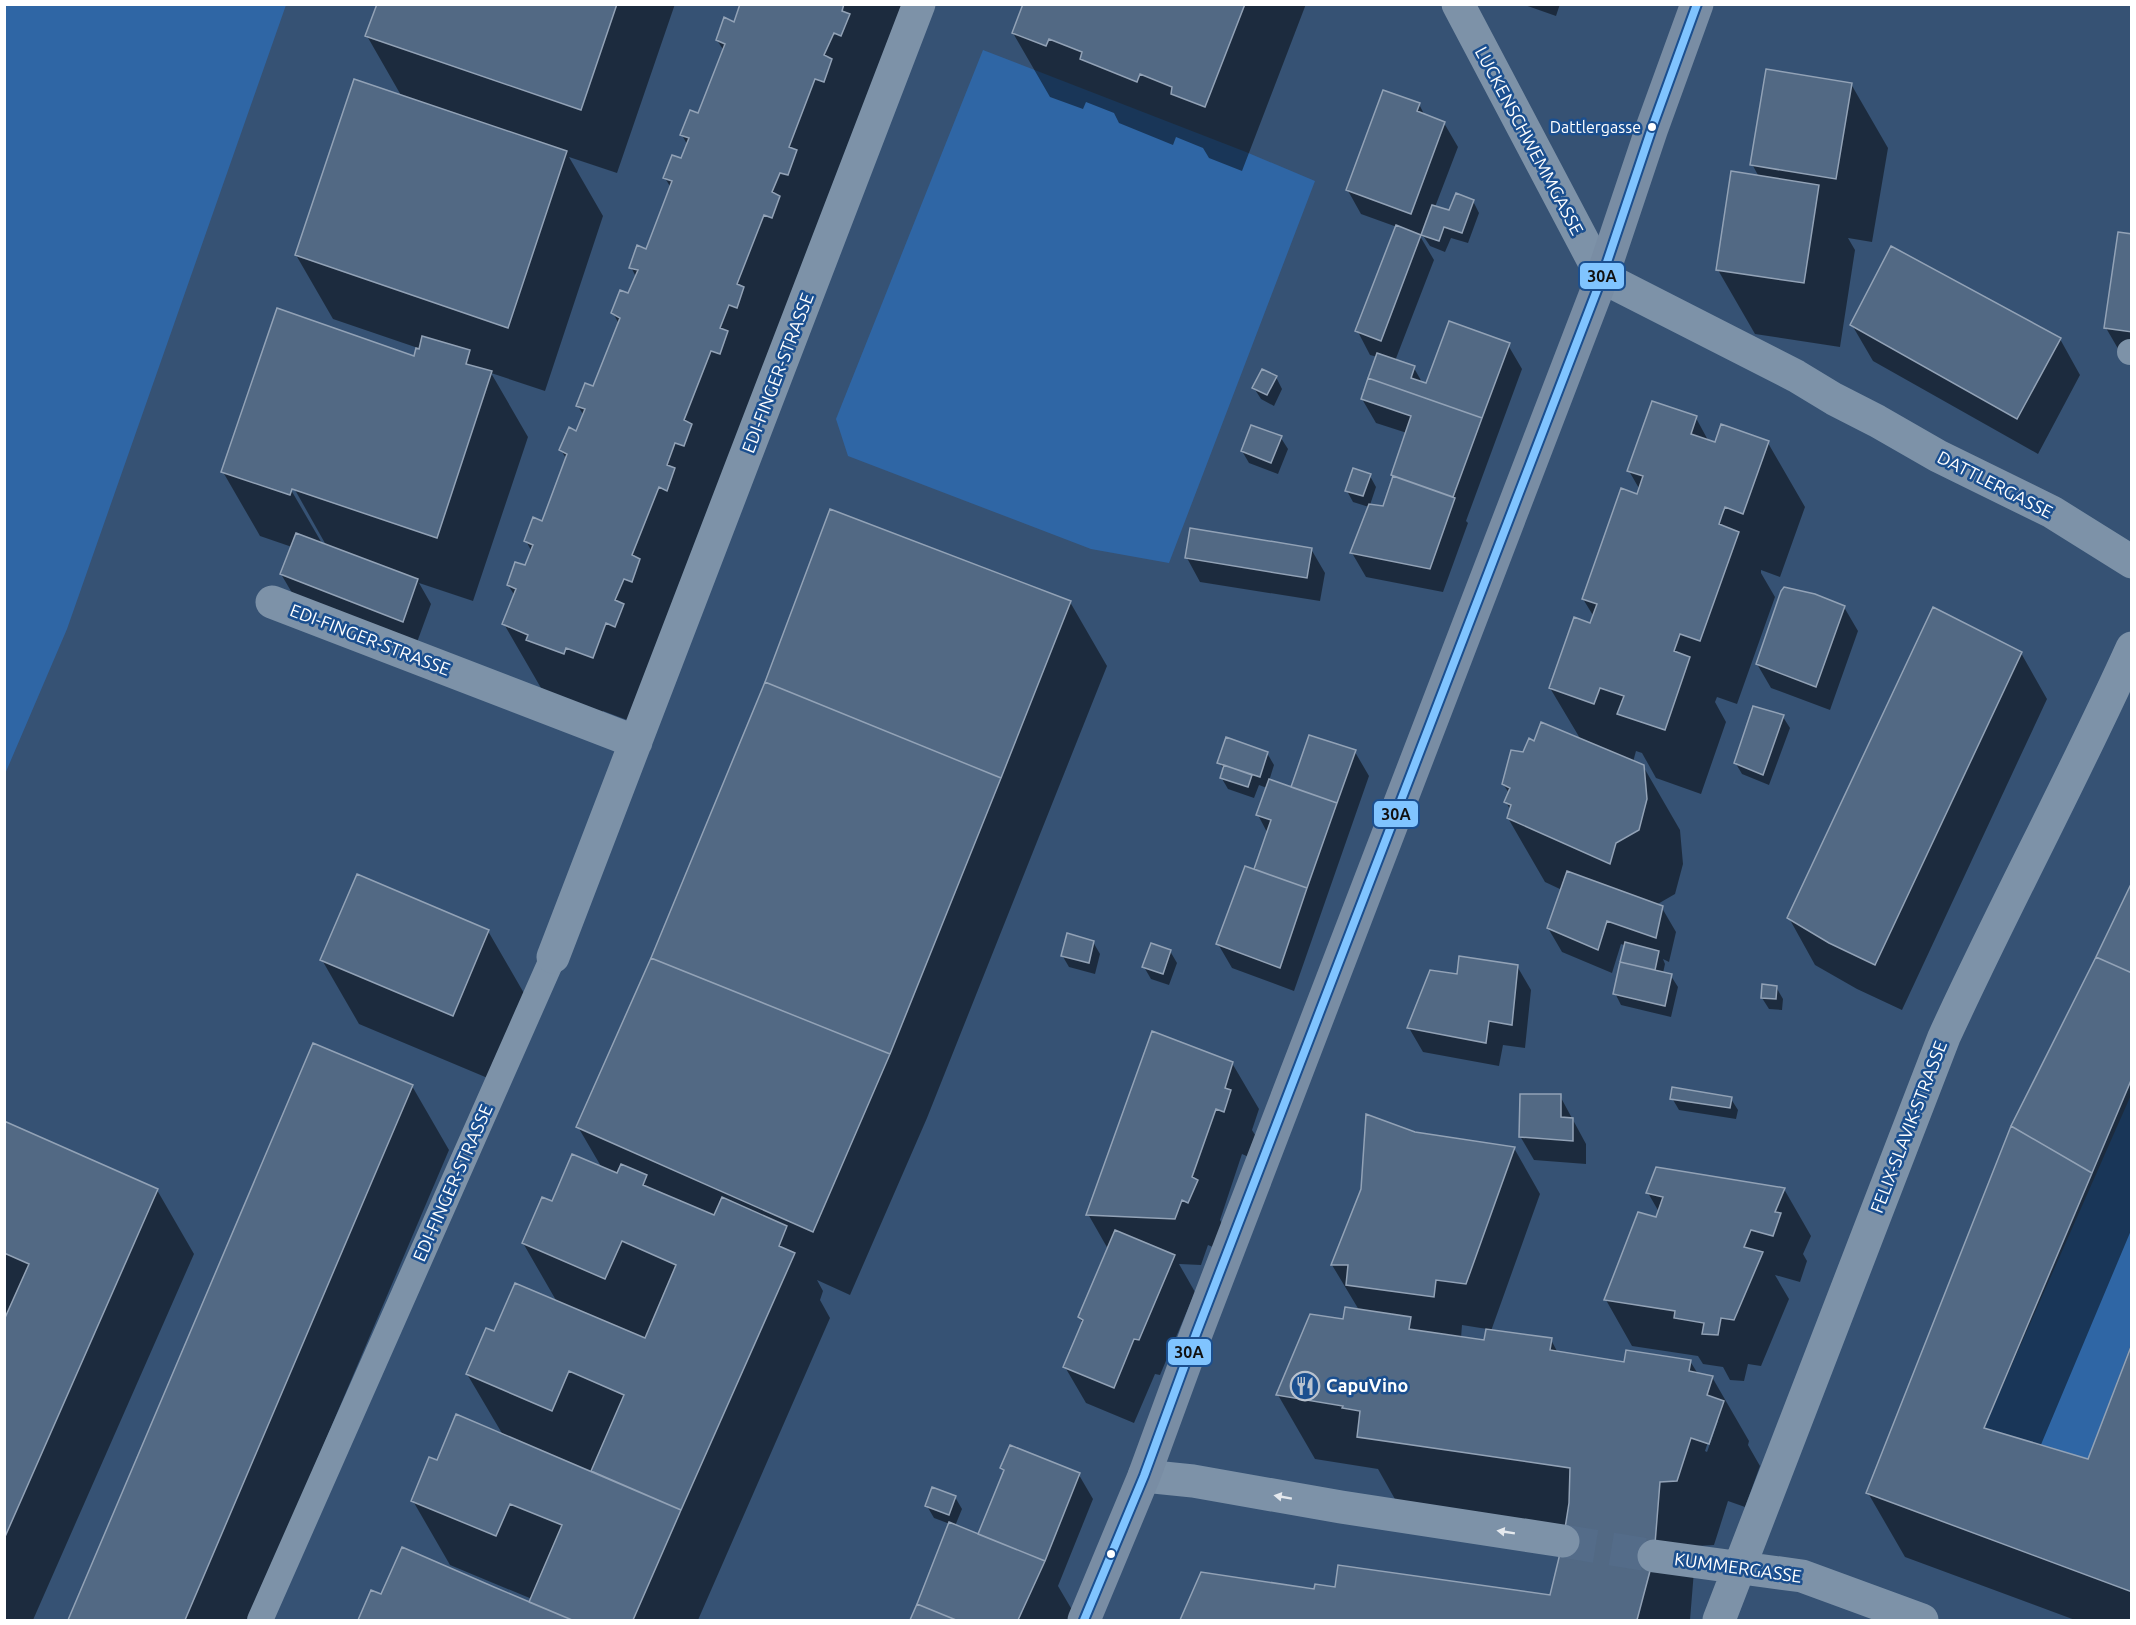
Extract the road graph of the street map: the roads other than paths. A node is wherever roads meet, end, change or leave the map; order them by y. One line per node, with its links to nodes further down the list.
1 (919, 4): 8 (street, EDI-FINGER-STRASSE)
2 (1458, 4): 4 (street, LUCKENSCHWEMMGASSE)
3 (1697, 4): 4 (street)
4 (1602, 277): 5 (street, DATTLERGASSE); 10 (street)
5 (2132, 562)
6 (272, 602): 8 (street, EDI-FINGER-STRASSE)
7 (2132, 648): 13 (street, FELIX-SLAVIK-STRASSE)
8 (636, 742): 9 (street, EDI-FINGER-STRASSE)
9 (553, 957): 14 (lane, EDI-FINGER-STRASSE)
10 (1144, 1476): 11 (street, one-way to 10); 15 (street)
11 (1563, 1541)
12 (1654, 1556): 13 (street, KUMMERGASSE)
13 (1739, 1566): 16 (street, FELIX-SLAVIK-STRASSE); 17 (street, KUMMERGASSE)
14 (260, 1620)
15 (1084, 1620)
16 (1719, 1620)
17 (1922, 1620)

